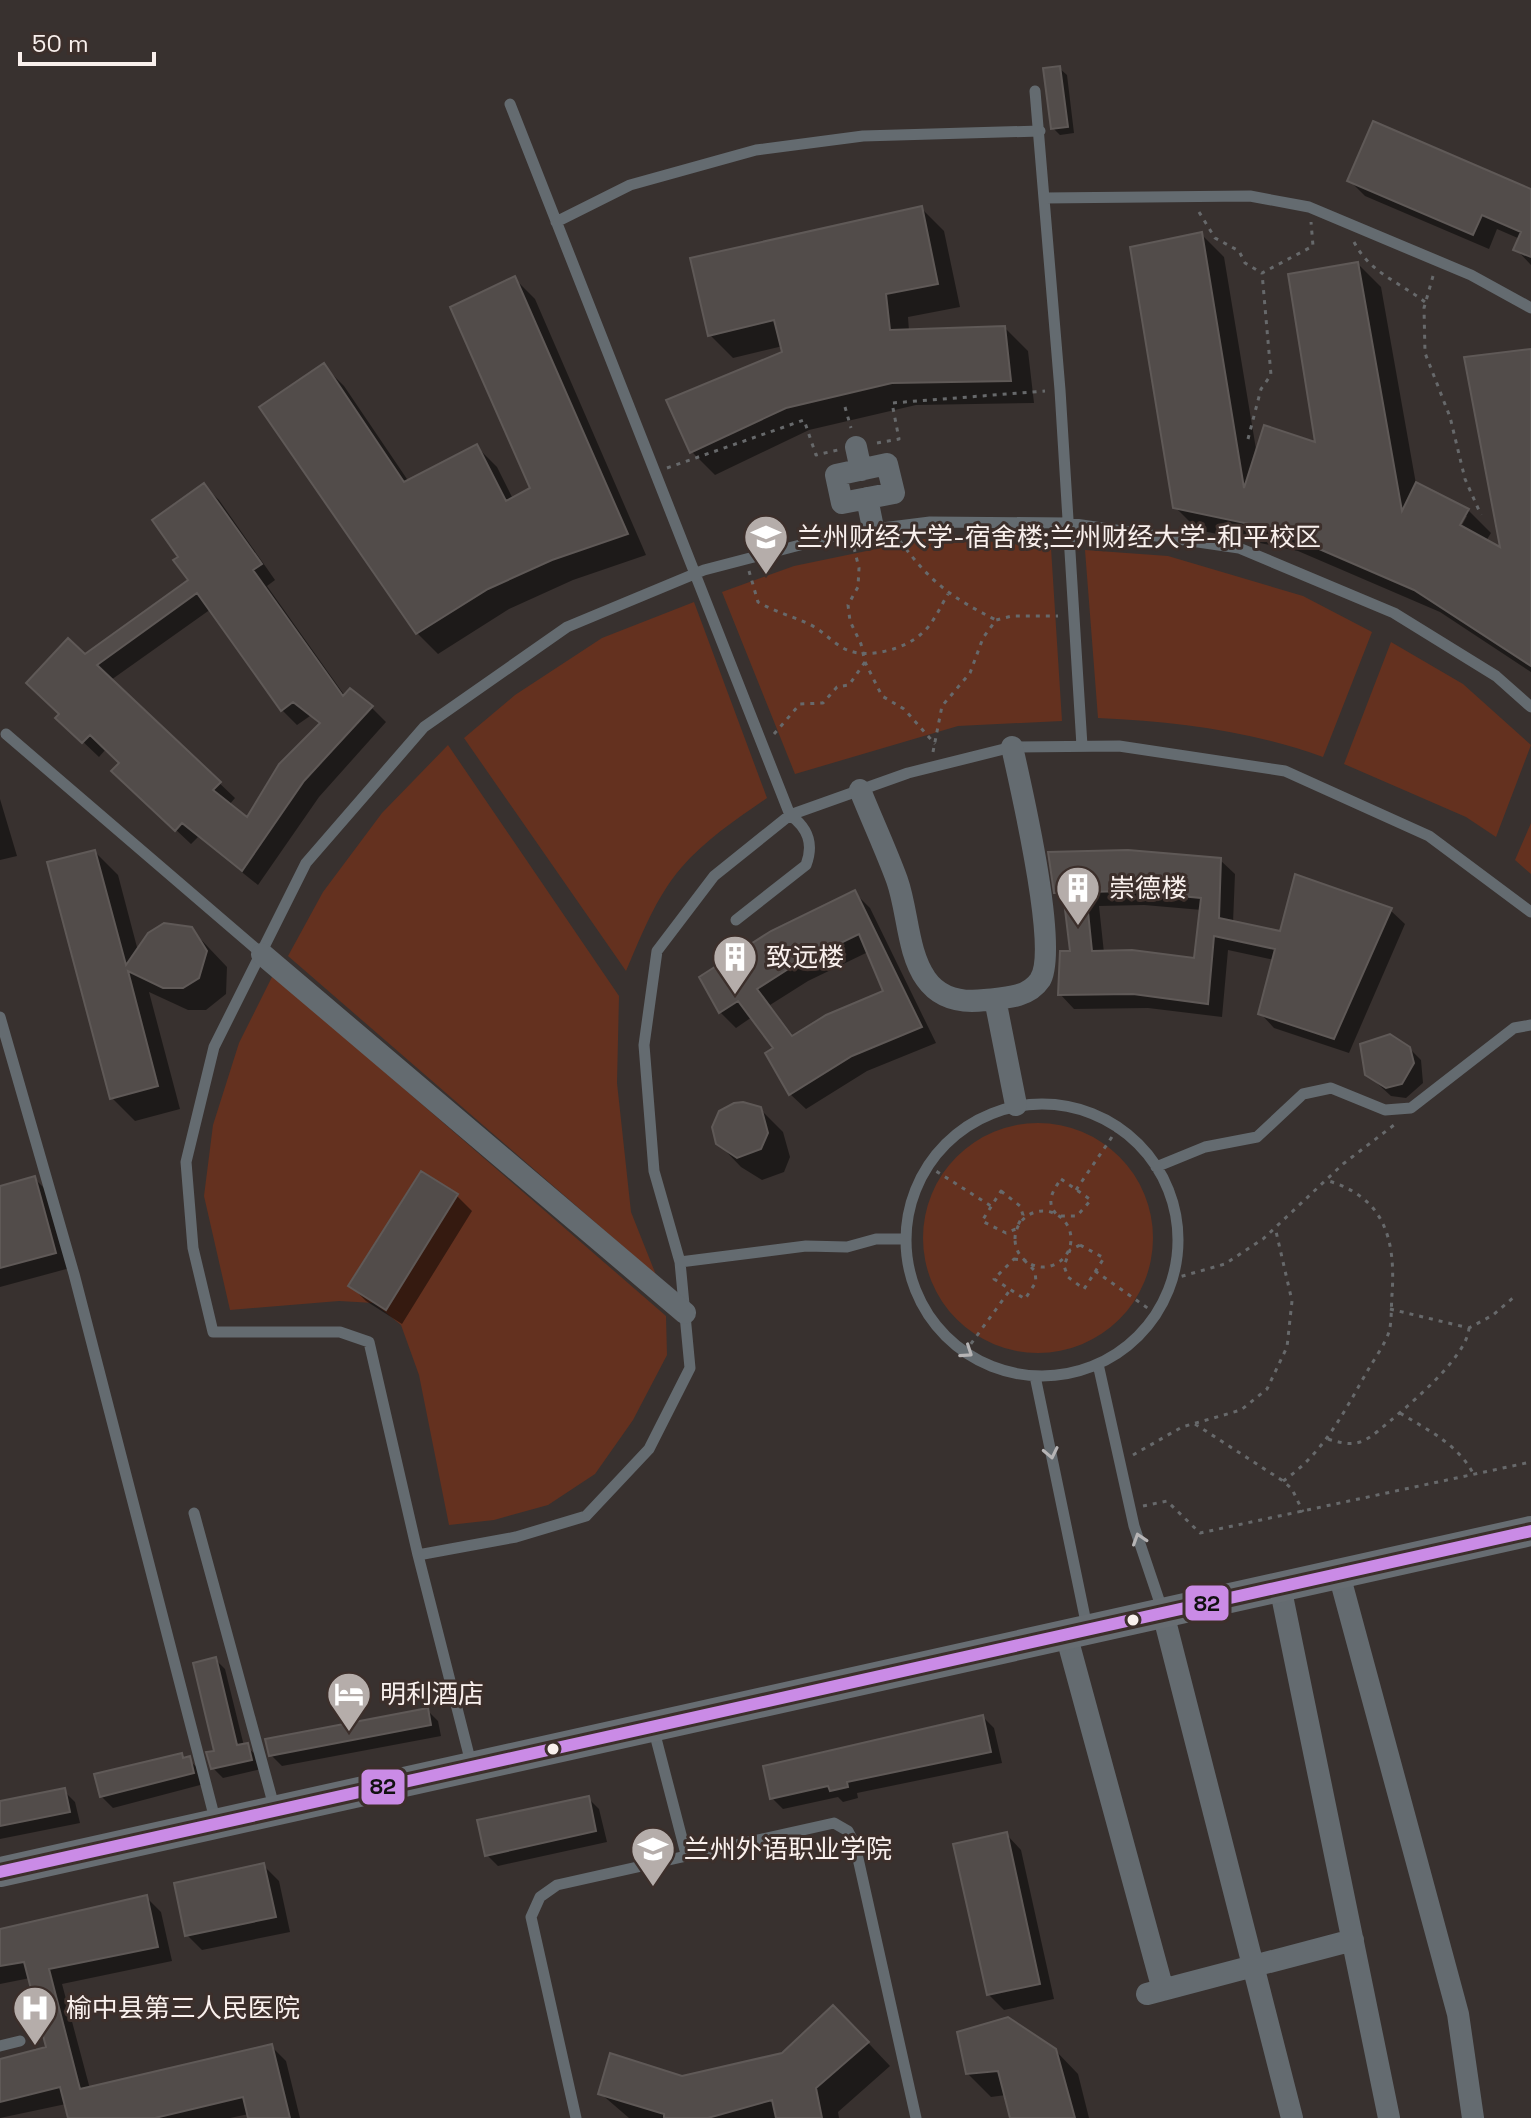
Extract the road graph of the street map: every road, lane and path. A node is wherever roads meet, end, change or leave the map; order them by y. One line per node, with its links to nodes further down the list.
1 (1035, 91): 3 (lane)
2 (510, 104): 8 (lane)
3 (1040, 131): 5 (lane); 8 (lane)
4 (1189, 197): 5 (lane); 6 (lane); 10 (path)
5 (1044, 198): 13 (lane)
6 (1309, 207): 7 (lane); 10 (path)
7 (1344, 221): 9 (lane); 11 (path)
8 (556, 222): 19 (lane)
9 (1439, 261): 11 (path); 12 (lane)
10 (1262, 273): 15 (path)
11 (1425, 302): 21 (path)
12 (1531, 308)
13 (1060, 390): 14 (path); 22 (lane)
14 (998, 394)
15 (1248, 439)
16 (856, 447): 18 (street)
17 (707, 455): 19 (path)
18 (861, 470): 20 (street); 20 (street)
19 (656, 471): 26 (lane)
20 (867, 498): 23 (street)
21 (1481, 515)
22 (1068, 523): 23 (lane); 28 (lane); 32 (lane)
23 (881, 526): 24 (lane); 27 (path)
24 (850, 532): 25 (lane); 30 (path)
25 (748, 559): 26 (lane); 30 (path)
26 (696, 574): 36 (lane); 43 (lane)
27 (948, 594): 29 (path); 30 (path)
28 (1074, 617): 29 (path); 35 (lane)
29 (996, 620): 34 (path)
30 (864, 654): 31 (path)
31 (865, 662): 34 (path); 36 (path)
32 (1531, 707)
33 (6, 734): 43 (lane)
34 (935, 744): 38 (path)
35 (1082, 746): 37 (lane); 41 (lane)
36 (763, 747): 40 (lane)
37 (1012, 747): 38 (lane); 44 (street)
38 (930, 767): 39 (lane)
39 (860, 790): 40 (lane); 44 (street)
40 (790, 815): 42 (lane); 60 (lane)
41 (1531, 912)
42 (736, 920)
43 (262, 954): 67 (street); 84 (lane)
44 (995, 999): 47 (street)
45 (0, 1017): 92 (lane)
46 (1531, 1025): 48 (lane)
47 (1016, 1105): 49 (lane); 50 (lane)
48 (1411, 1108): 51 (lane); 52 (path)
49 (1118, 1128): 51 (lane); 53 (path)
50 (928, 1166): 54 (path); 58 (lane)
51 (1156, 1167): 63 (lane)
52 (1325, 1180): 57 (path); 66 (path)
53 (1076, 1190): 55 (path); 55 (path)
54 (991, 1206): 56 (path); 56 (path)
55 (1058, 1216): 56 (path); 59 (path)
56 (1020, 1224): 61 (path)
57 (1275, 1227): 63 (path); 74 (path)
58 (906, 1239): 60 (lane); 70 (lane)
59 (1066, 1254): 61 (path); 62 (path); 62 (path)
60 (680, 1262): 67 (lane)
61 (1028, 1263): 64 (path); 64 (path)
62 (1095, 1271): 68 (path)
63 (1172, 1279): 68 (lane)
64 (1010, 1290): 70 (path)
65 (1514, 1297): 69 (path)
66 (1390, 1309): 69 (path); 75 (path)
67 (685, 1313): 84 (lane)
68 (1156, 1314): 71 (lane)
69 (1469, 1328): 73 (path)
70 (965, 1352): 72 (lane, one-way to 72)
71 (1098, 1364): 72 (lane); 76 (lane)
72 (1035, 1376): 88 (lane, one-way to 88)
73 (1400, 1413): 75 (path); 78 (path)
74 (1195, 1424): 76 (path); 79 (path)
75 (1328, 1439): 79 (path)
76 (1120, 1462): 80 (lane)
77 (1531, 1462): 78 (path)
78 (1474, 1475): 81 (path)
79 (1283, 1481): 81 (path)
80 (1131, 1508): 81 (path); 87 (lane, one-way to 80)
81 (1303, 1512)
82 (194, 1513): 91 (lane)
83 (1531, 1531): 85 (main road)
84 (418, 1555): 90 (lane)
85 (1339, 1574): 86 (main road); 103 (street)
86 (1280, 1586): 87 (main road); 95 (street)
87 (1163, 1613): 88 (main road); 96 (street)
88 (1076, 1632): 89 (main road); 96 (street)
89 (653, 1727): 90 (main road); 93 (lane)
90 (472, 1767): 91 (main road)
91 (276, 1811): 92 (main road)
92 (216, 1824): 94 (main road)
93 (686, 1854): 99 (lane); 100 (lane)
94 (0, 1872)
95 (1353, 1940): 96 (street); 102 (street)
96 (1252, 1967): 101 (street)
97 (20, 2041): 98 (lane)
98 (0, 2046)
99 (576, 2118)
100 (916, 2118)
101 (1292, 2118)
102 (1389, 2118)
103 (1473, 2118)

